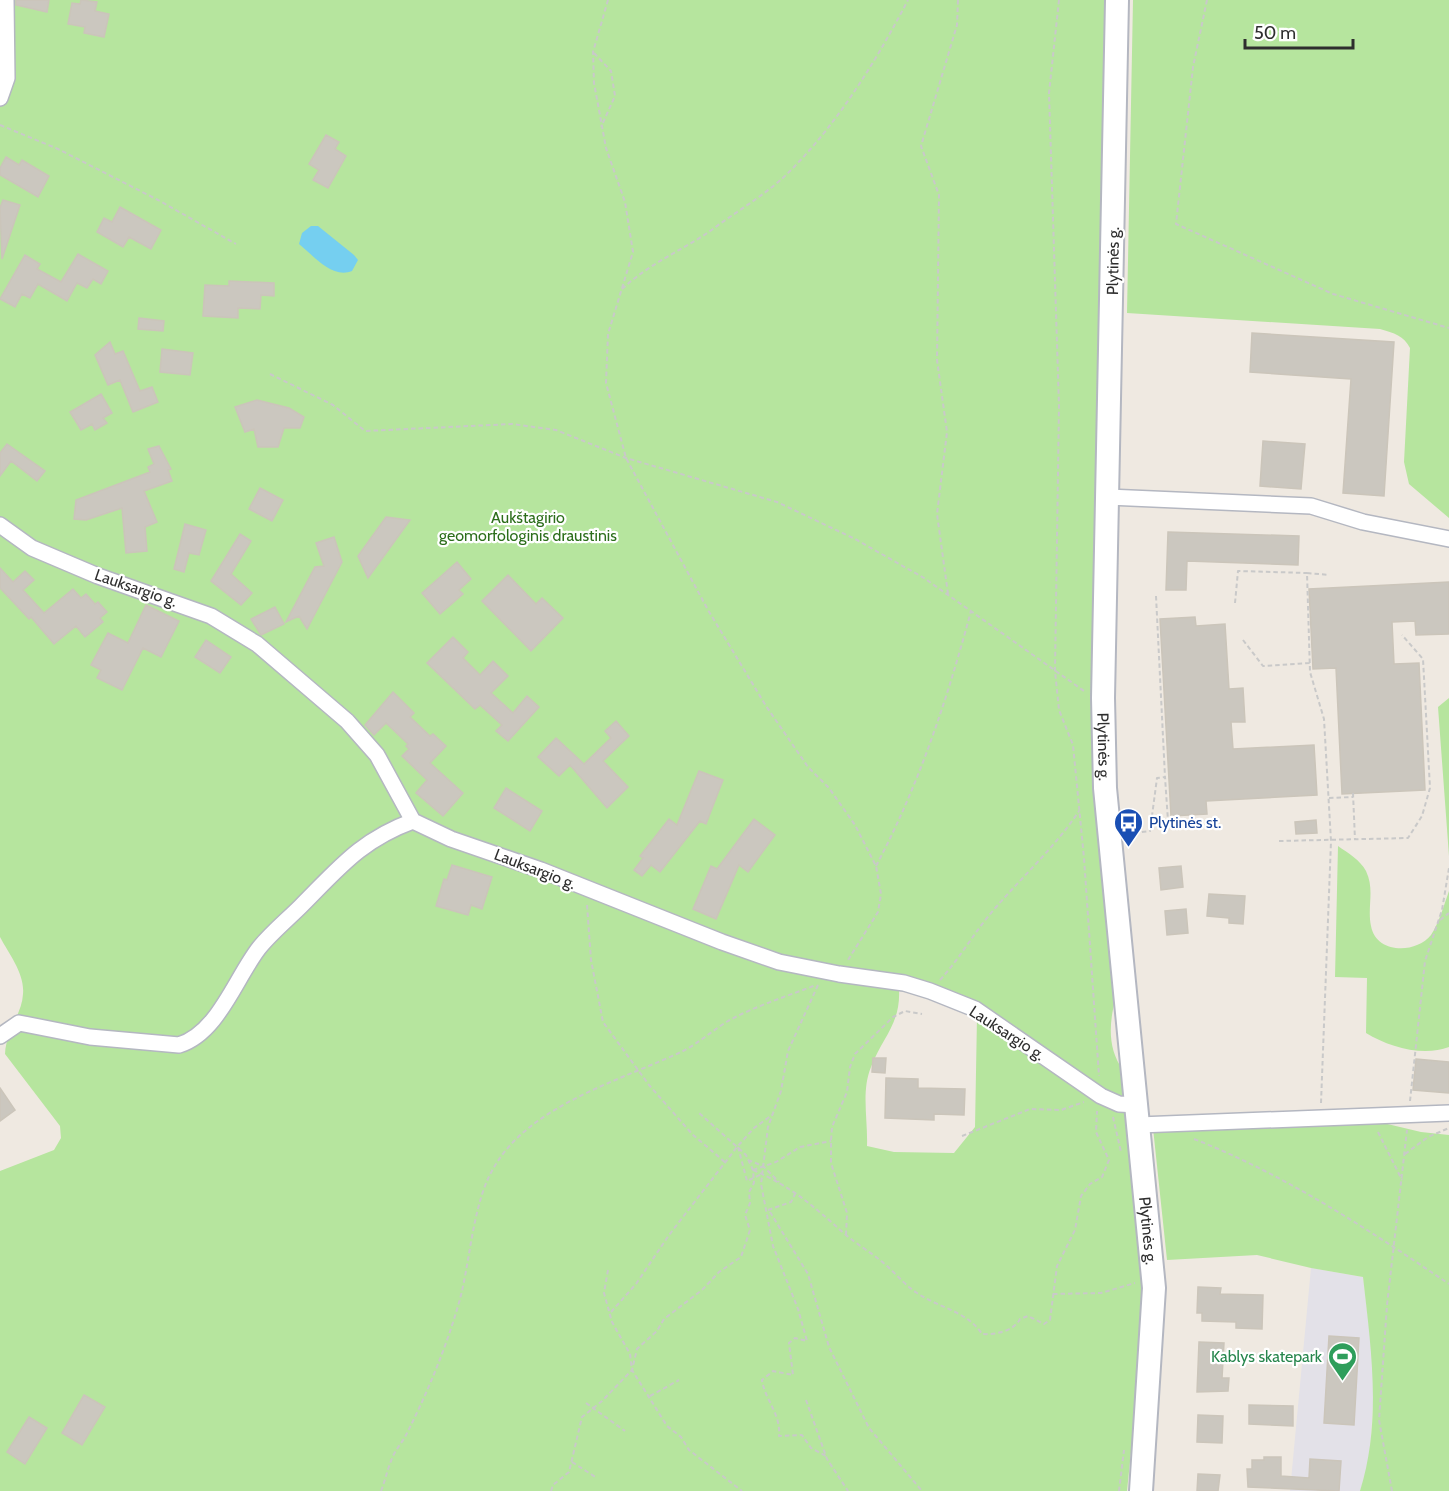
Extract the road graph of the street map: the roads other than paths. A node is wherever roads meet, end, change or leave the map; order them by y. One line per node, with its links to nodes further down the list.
1 (6, 0): 3 (street)
2 (1118, 0): 4 (main road, Plytinės g.)
3 (0, 98)
4 (1108, 497): 6 (street); 10 (main road, Plytinės g.)
5 (0, 525): 7 (street, Lauksargio g.)
6 (1449, 539)
7 (413, 820): 8 (street); 10 (street, Lauksargio g.)
8 (0, 1036)
9 (1449, 1113): 10 (street, Lauksargio g.)
10 (1138, 1115): 11 (main road, Plytinės g.)
11 (1141, 1491)

